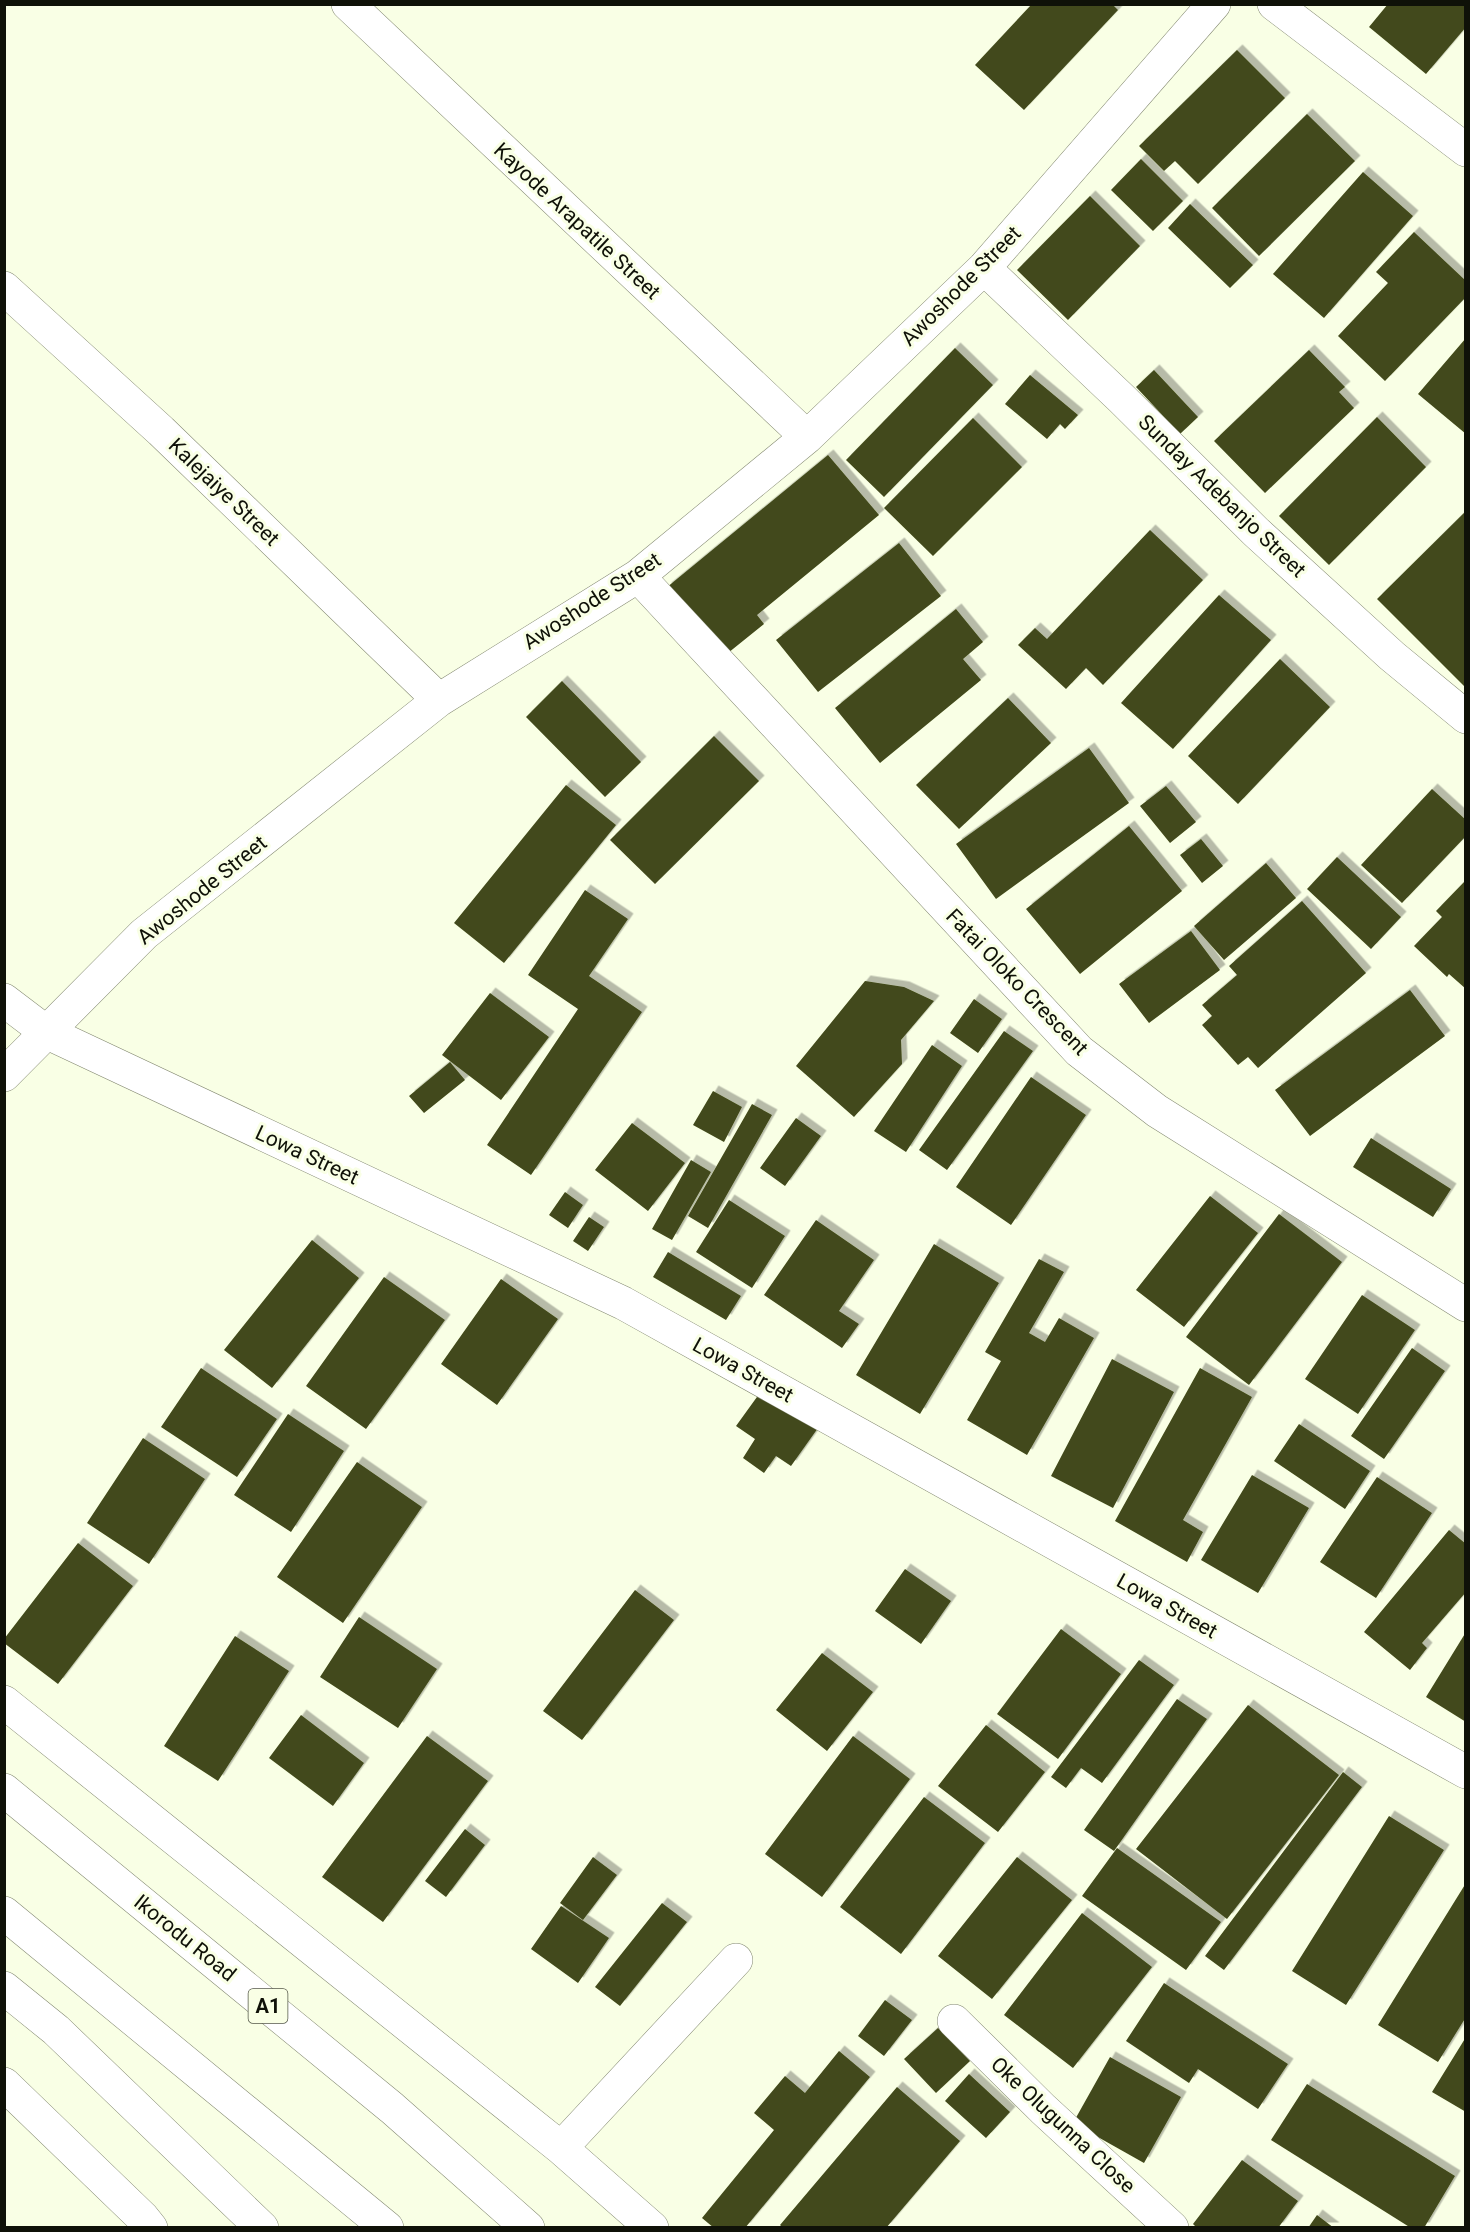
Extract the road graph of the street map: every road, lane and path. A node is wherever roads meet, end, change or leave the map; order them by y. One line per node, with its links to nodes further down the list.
1 (348, 4): 7 (main road, Kayode Arapatile Street)
2 (1214, 4): 5 (main road, Awoshode Street)
3 (1274, 4): 4 (main road)
4 (1466, 150)
5 (984, 268): 7 (main road, Awoshode Street); 10 (main road, Sunday Adebanjo Street)
6 (4, 288): 9 (main road, Kalejaiye Street)
7 (807, 436): 8 (main road, Awoshode Street)
8 (638, 576): 9 (main road, Awoshode Street); 14 (main road, Fatai Oloko Crescent)
9 (439, 700): 12 (main road, Awoshode Street)
10 (1466, 717)
11 (4, 1000): 12 (main road, Lowa Street)
12 (46, 1032): 13 (main road, Awoshode Street); 16 (main road, Lowa Street)
13 (4, 1075)
14 (1466, 1305)
15 (4, 1702): 23 (main road)
16 (1466, 1772)
17 (4, 1790): 27 (main road, Ikorodu Road / A1)
18 (4, 1913): 26 (main road)
19 (736, 1960): 23 (main road)
20 (4, 1989): 25 (main road)
21 (954, 2021): 29 (main road, Oke Olugunna Close)
22 (4, 2085): 24 (main road)
23 (561, 2148): 28 (main road)
24 (151, 2228)
25 (262, 2228)
26 (387, 2228)
27 (528, 2228)
28 (652, 2228)
29 (1173, 2228)

